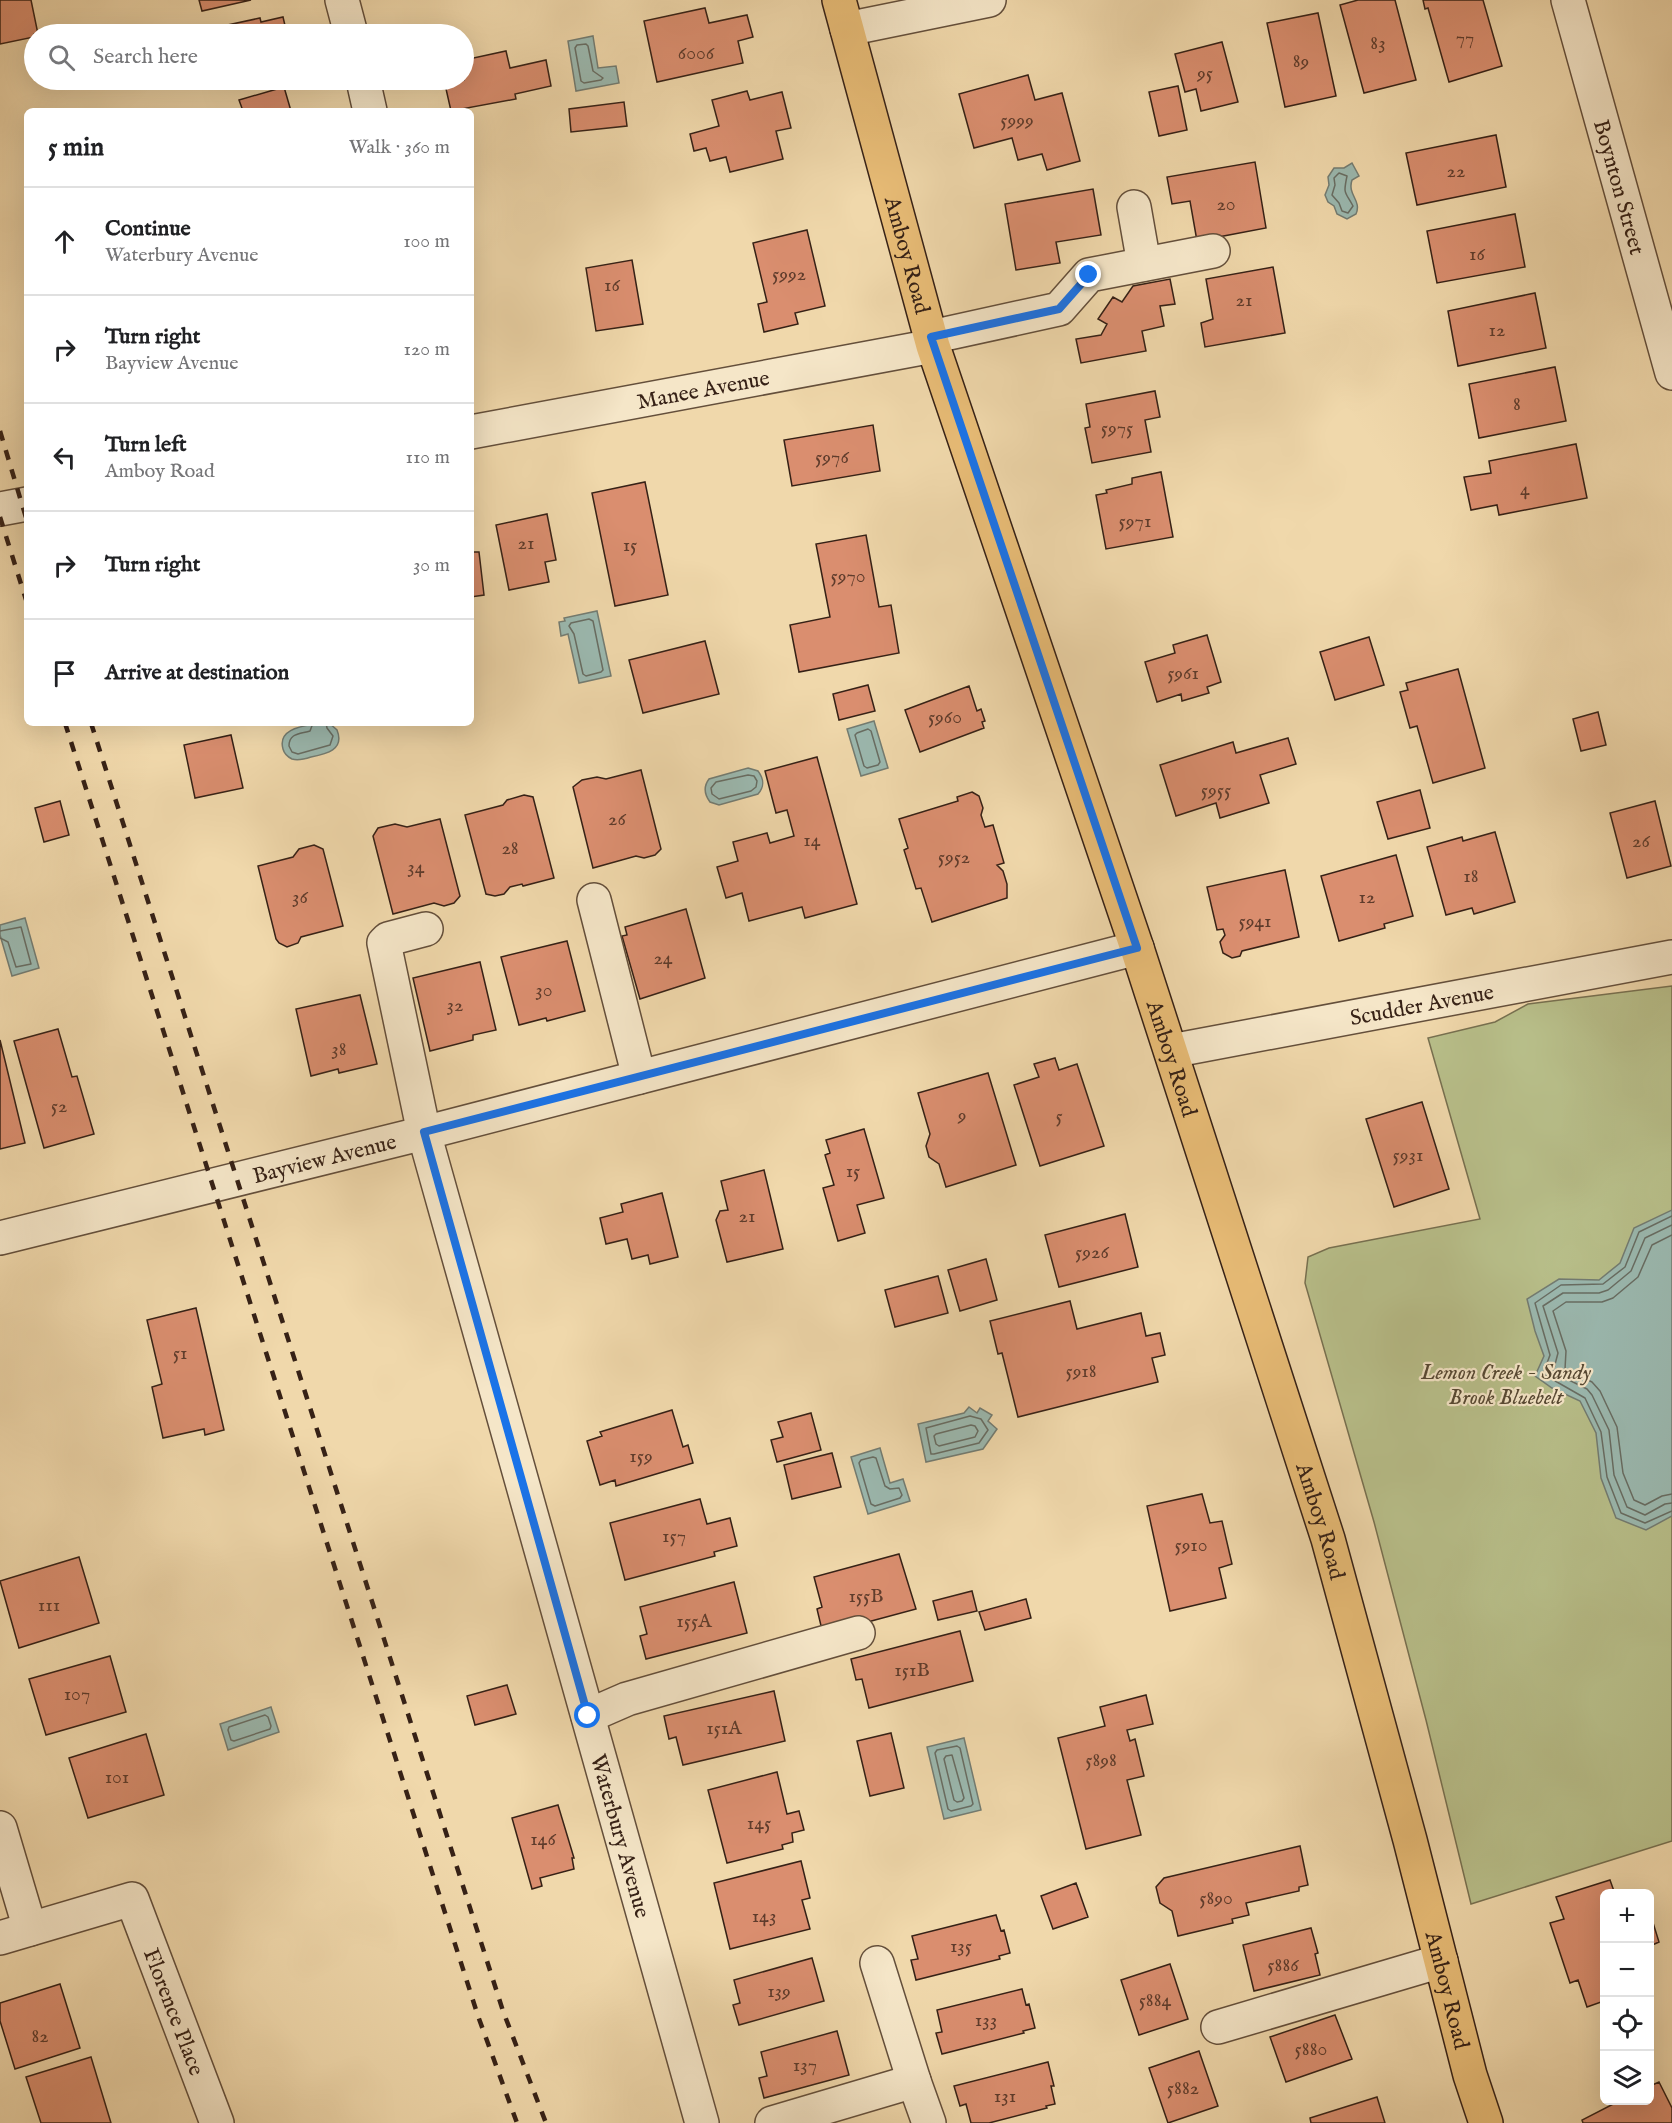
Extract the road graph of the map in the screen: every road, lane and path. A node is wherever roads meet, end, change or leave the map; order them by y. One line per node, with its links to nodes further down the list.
1 (342, 0): 5 (street)
2 (989, 0): 4 (street)
3 (1568, 0): 12 (street, Boynton Street)
4 (843, 15): 11 (main road, Amboy Road)
5 (348, 24)
6 (365, 90): 7 (street)
7 (369, 108)
8 (1134, 207): 10 (street)
9 (1213, 251): 10 (street, Manee Avenue)
10 (1144, 264): 11 (street, Manee Avenue)
11 (932, 342): 13 (street, Manee Avenue); 18 (main road, Amboy Road)
12 (1672, 373)
13 (474, 431)
14 (24, 505): 15 (street)
15 (0, 509)
16 (594, 900): 21 (street)
17 (426, 929): 22 (street, Waterbury Avenue)
18 (1137, 948): 20 (main road, Amboy Road); 21 (street, Bayview Avenue)
19 (1672, 957): 20 (street, Scudder Avenue)
20 (1171, 1051): 28 (main road, Amboy Road)
21 (639, 1077): 22 (street, Bayview Avenue)
22 (424, 1132): 23 (street, Bayview Avenue); 25 (street, Waterbury Avenue)
23 (0, 1238)
24 (858, 1633): 25 (street)
25 (588, 1716): 33 (street, Waterbury Avenue)
26 (0, 1828): 27 (street)
27 (15, 1933): 32 (street, Florence Place)
28 (1441, 1960): 30 (street); 36 (main road, Amboy Road)
29 (877, 1963): 31 (street)
30 (1218, 2028)
31 (914, 2081): 34 (street); 35 (street)
32 (217, 2123)
33 (702, 2123)
34 (772, 2123)
35 (929, 2123)
36 (1486, 2123)

